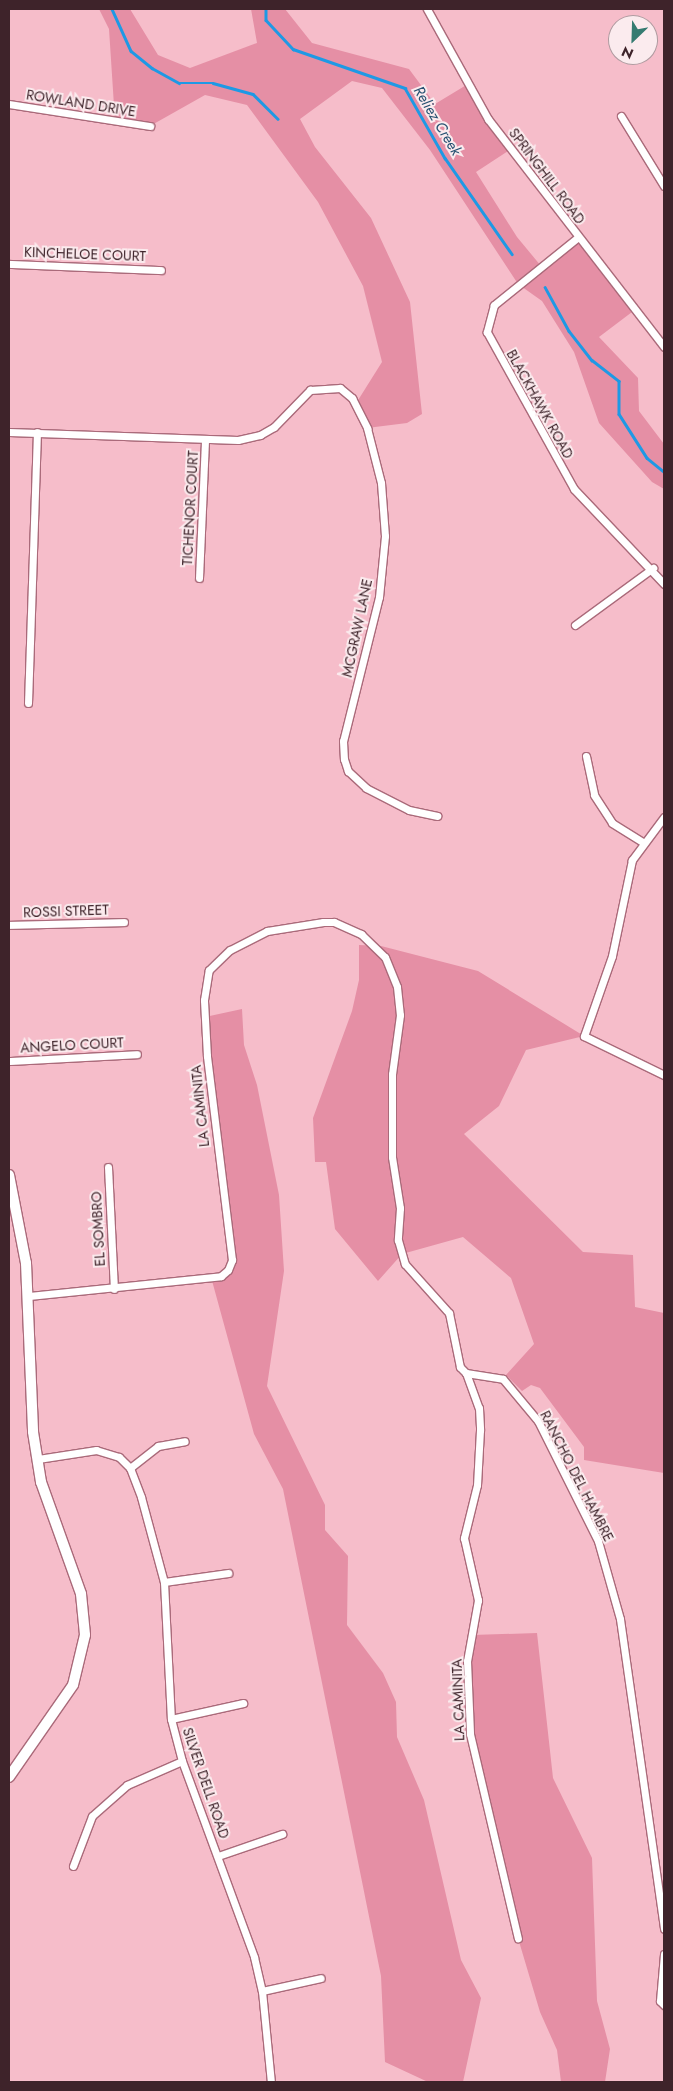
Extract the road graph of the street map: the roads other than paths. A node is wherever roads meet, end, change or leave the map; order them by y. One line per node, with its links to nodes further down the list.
1 (427, 9): 6 (street, SPRINGHILL ROAD)
2 (9, 104): 4 (street, ROWLAND DRIVE)
3 (621, 116): 5 (street)
4 (150, 126)
5 (664, 186)
6 (577, 238): 9 (street, SPRINGHILL ROAD); 13 (street, BLACKHAWK ROAD)
7 (9, 264): 8 (street, KINCHELOE COURT)
8 (161, 270)
9 (664, 347)
10 (9, 432): 11 (street, MCGRAW LANE)
11 (37, 432): 12 (street, MCGRAW LANE); 17 (street)
12 (205, 439): 14 (street, TICHENOR COURT); 19 (street, MCGRAW LANE)
13 (652, 568): 15 (street, BLACKHAWK ROAD); 16 (street)
14 (199, 578)
15 (664, 584)
16 (576, 625)
17 (28, 702)
18 (586, 756): 21 (street)
19 (436, 816)
20 (664, 817): 21 (street)
21 (643, 842): 26 (street)
22 (124, 922): 23 (street, ROSSI STREET)
23 (9, 925)
24 (137, 1054): 25 (street, ANGELO COURT)
25 (9, 1061)
26 (664, 1075)
27 (108, 1167): 29 (street, EL SOMBRO)
28 (9, 1175): 30 (main road)
29 (114, 1289): 30 (street, LA CAMINITA); 31 (street, LA CAMINITA)
30 (29, 1296): 33 (main road)
31 (466, 1373): 44 (street, RANCHO DEL HAMBRE); 45 (street, LA CAMINITA)
32 (185, 1440): 34 (street)
33 (38, 1459): 34 (street); 40 (main road)
34 (130, 1468): 36 (street, SILVER DELL ROAD)
35 (228, 1573): 36 (street)
36 (164, 1582): 38 (street, SILVER DELL ROAD)
37 (243, 1703): 38 (street)
38 (171, 1719): 39 (street, SILVER DELL ROAD)
39 (182, 1761): 42 (street, SILVER DELL ROAD); 43 (street)
40 (9, 1777)
41 (282, 1834): 42 (street)
42 (218, 1856): 48 (street, SILVER DELL ROAD)
43 (73, 1866)
44 (664, 1930)
45 (518, 1938)
46 (664, 1954): 49 (street)
47 (321, 1978): 48 (street)
48 (262, 1991): 50 (street, SILVER DELL ROAD)
49 (664, 2005)
50 (271, 2082)

